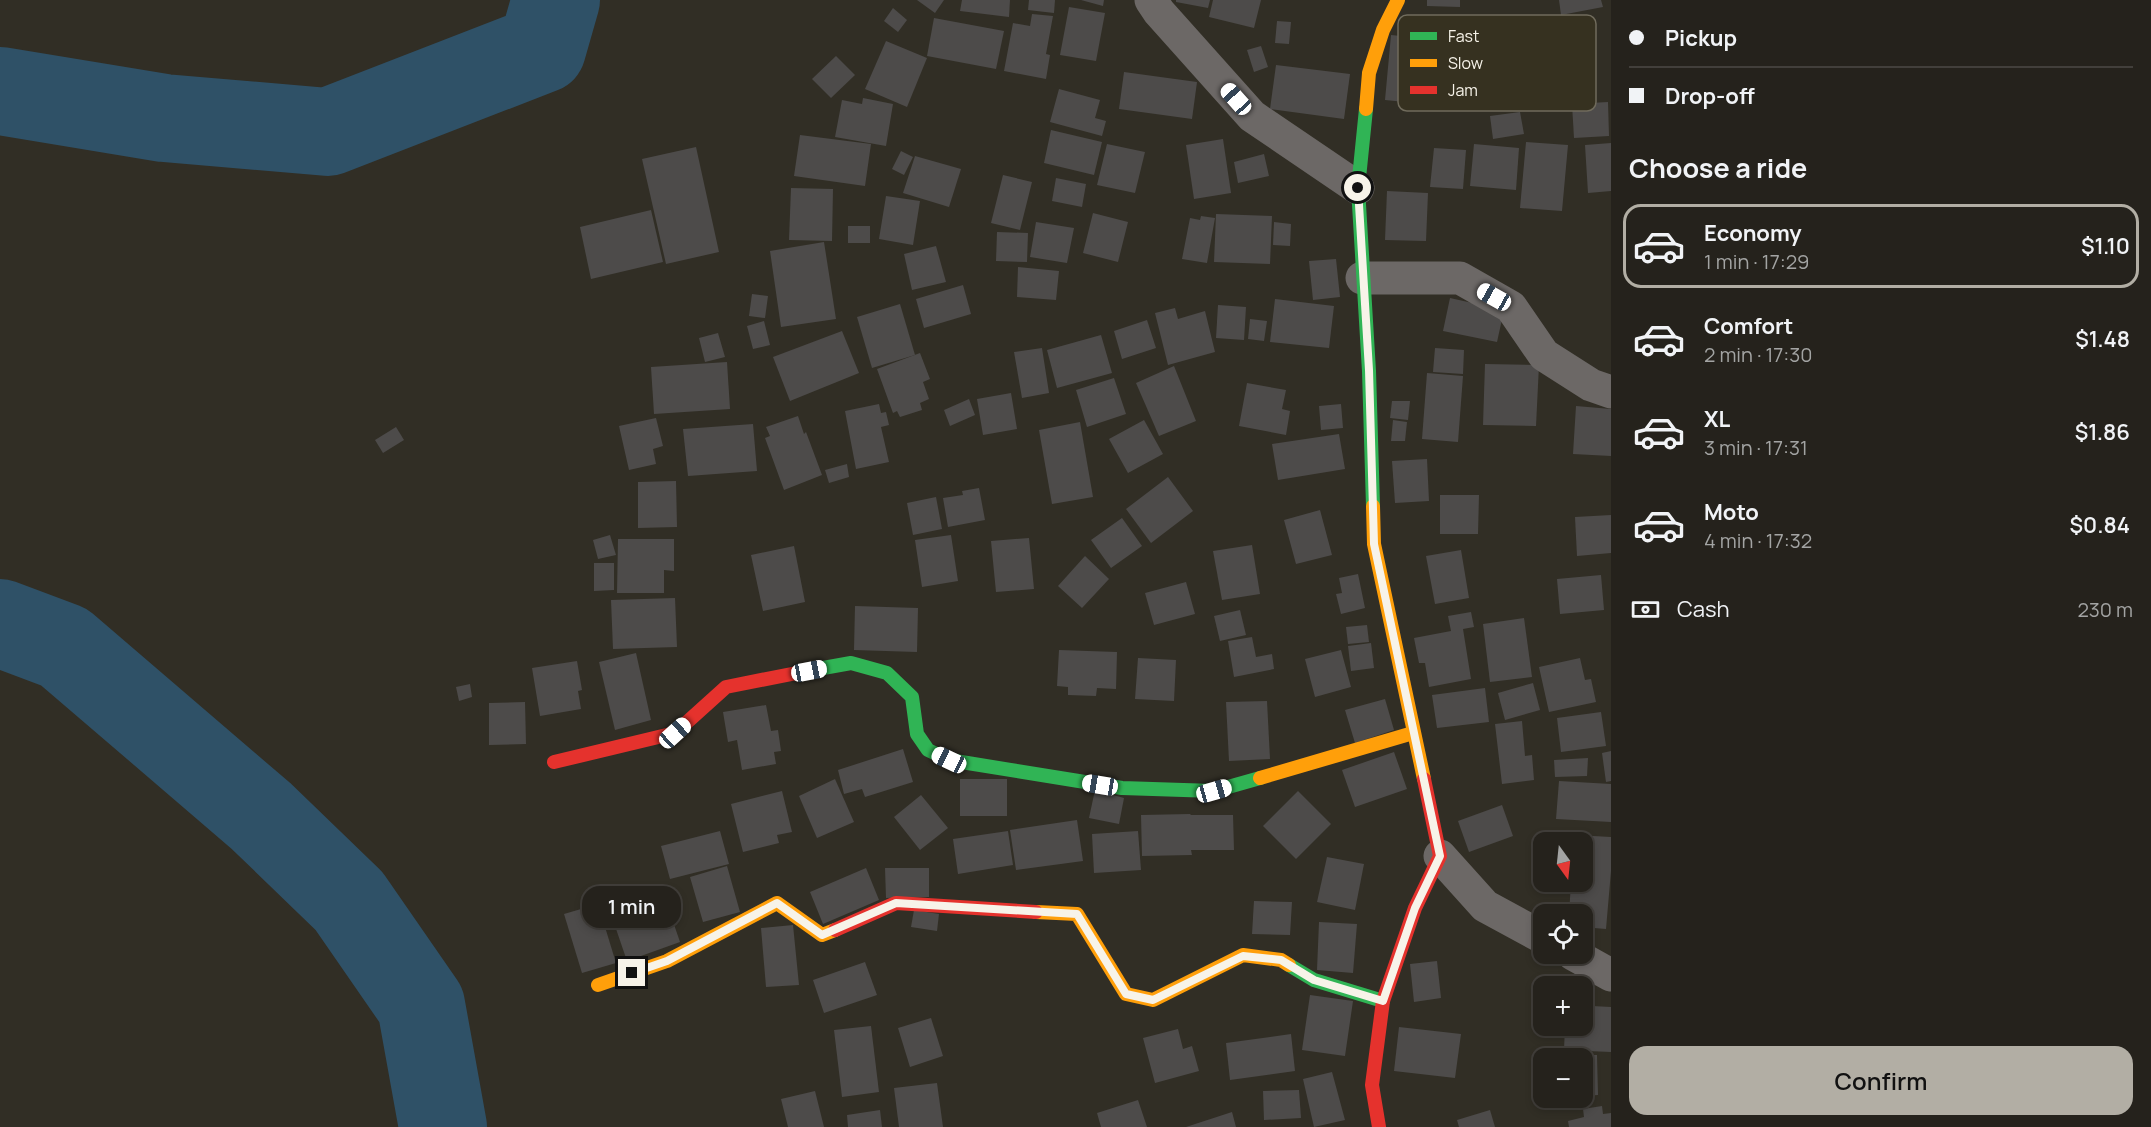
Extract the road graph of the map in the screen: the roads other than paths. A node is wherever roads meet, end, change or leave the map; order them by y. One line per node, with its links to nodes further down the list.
1 (1151, 0): 3 (street)
2 (1398, 0): 3 (street)
3 (1358, 188): 4 (street)
4 (1362, 278): 5 (street); 6 (street)
5 (1611, 392)
6 (1413, 733): 7 (street); 8 (street)
7 (554, 762)
8 (1440, 856): 9 (street); 13 (street)
9 (1533, 932)
10 (1591, 964): 11 (street)
11 (1611, 975)
12 (598, 985): 13 (street)
13 (1383, 1001): 14 (street)
14 (1379, 1127)

